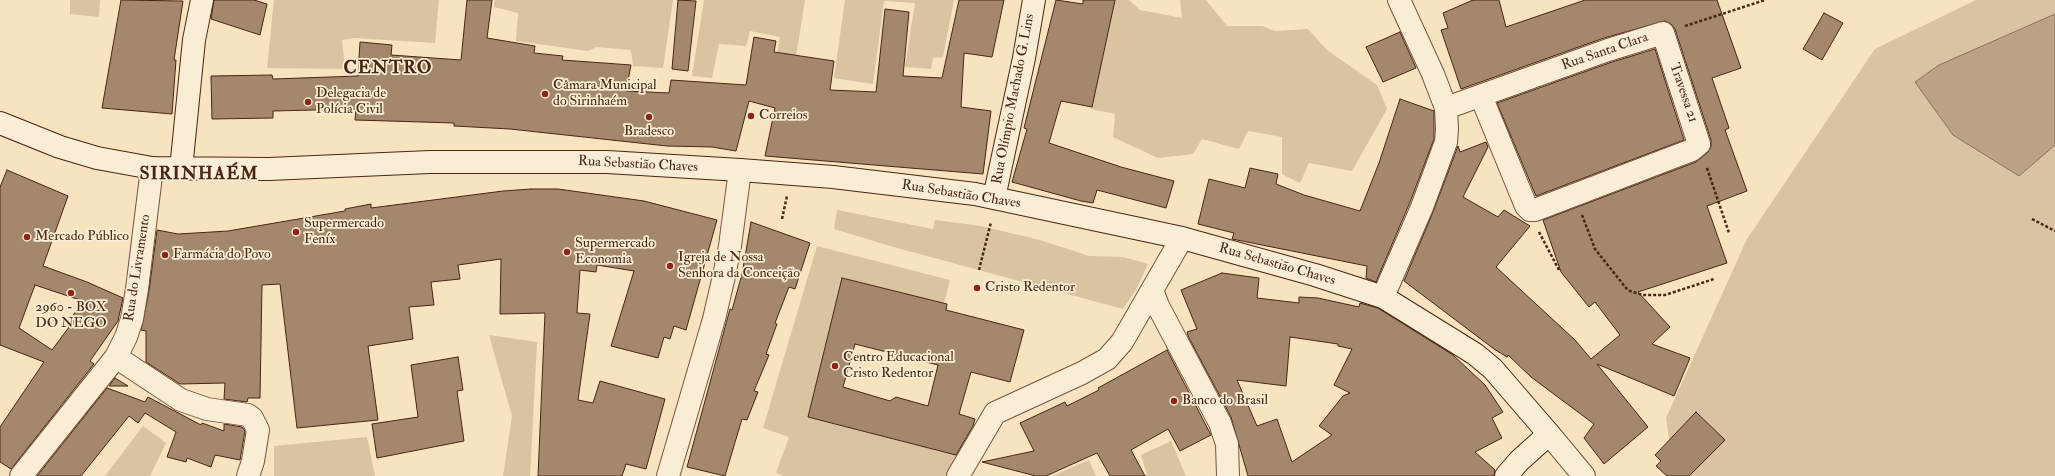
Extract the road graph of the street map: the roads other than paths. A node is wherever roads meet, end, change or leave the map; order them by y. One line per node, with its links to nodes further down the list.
1 (202, 0): 9 (street)
2 (1034, 0): 11 (street, Rua Olímpio Machado G. Lins)
3 (1400, 0): 6 (street)
4 (1663, 33): 5 (street, Rua Santa Clara); 5 (street, Travessa 21)
5 (1480, 96): 6 (street, Rua Santa Clara)
6 (1446, 108): 14 (street)
7 (0, 123): 8 (street, Rua Sebastião Chaves)
8 (152, 168): 9 (street, Rua Sebastião Chaves); 15 (street, Rua do Livramento)
9 (181, 168): 10 (street, Rua Sebastião Chaves)
10 (740, 170): 11 (street, Rua Sebastião Chaves); 20 (street)
11 (994, 198): 12 (street, Rua Sebastião Chaves)
12 (1182, 238): 13 (street); 14 (street, Rua Sebastião Chaves)
13 (1152, 290): 21 (street); 22 (street)
14 (1383, 297): 16 (street, Rua Sebastião Chaves)
15 (116, 356): 18 (street, Rua do Livramento); 19 (street)
16 (1549, 434): 17 (street); 23 (street, Rua Sebastião Chaves)
17 (1512, 469)
18 (22, 476)
19 (248, 476)
20 (668, 476)
21 (958, 476)
22 (1228, 476)
23 (1584, 476)

